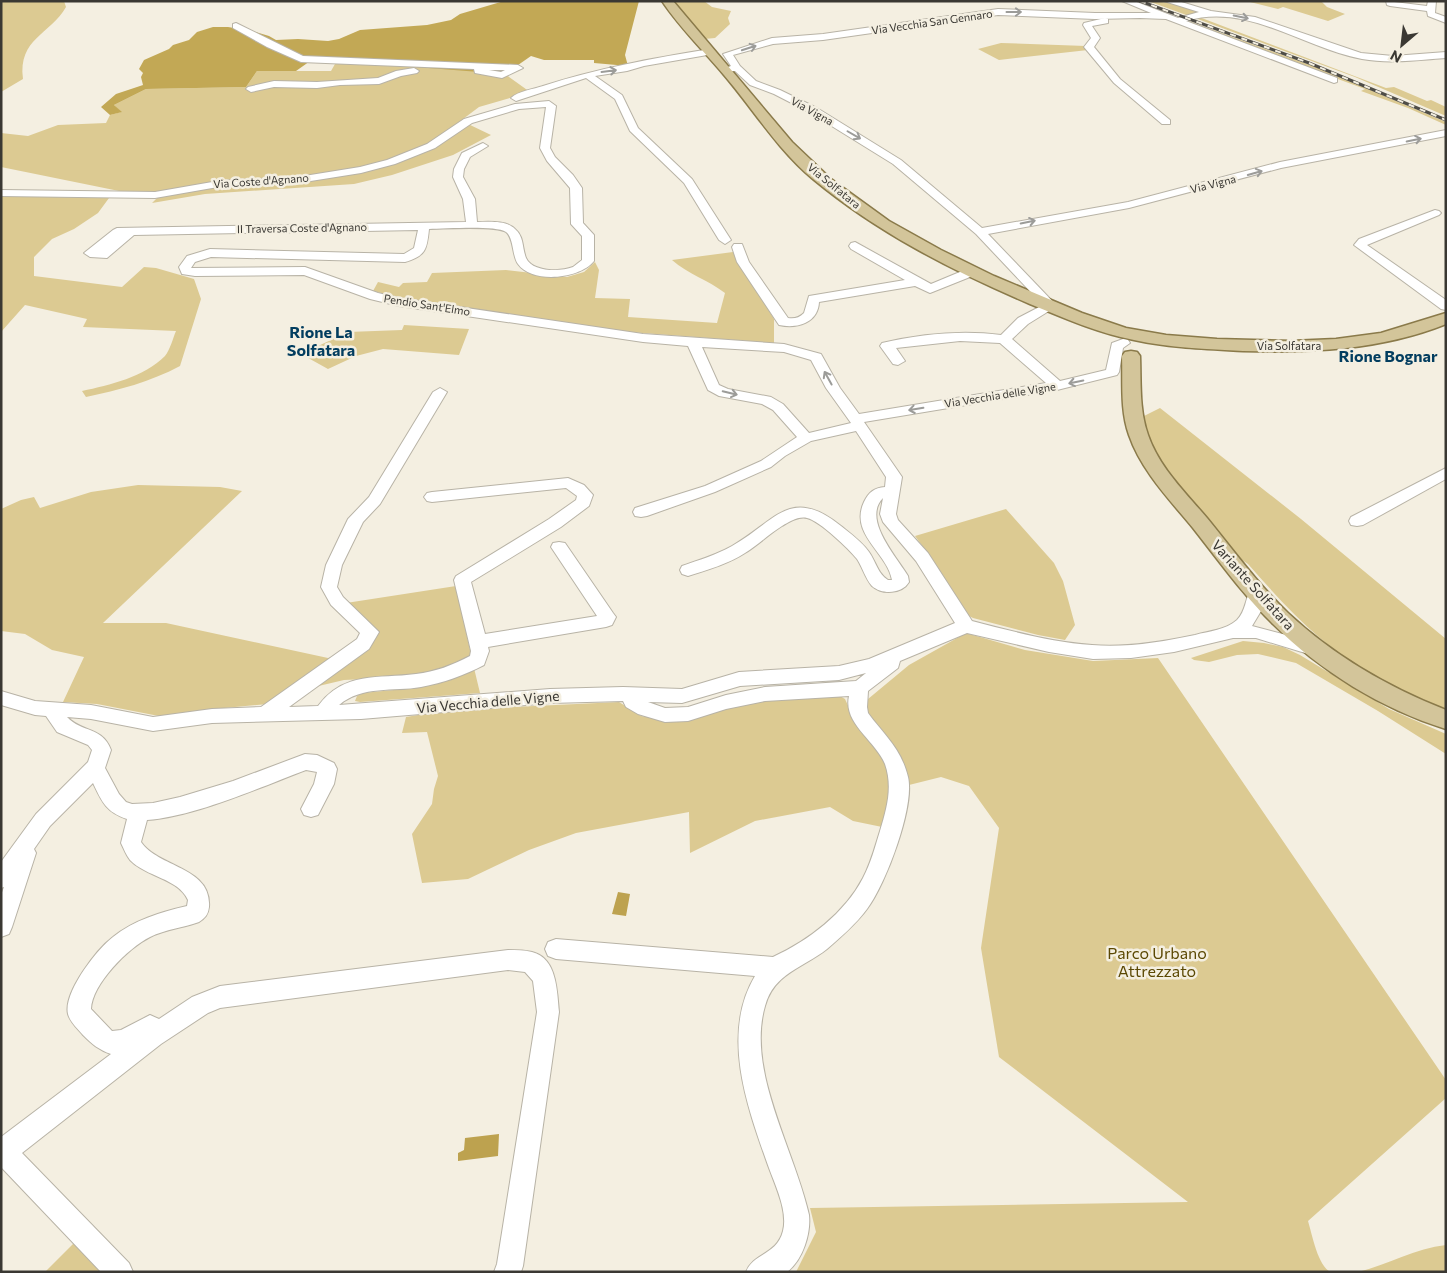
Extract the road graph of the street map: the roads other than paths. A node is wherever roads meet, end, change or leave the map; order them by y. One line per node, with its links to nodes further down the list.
1 (667, 1): 12 (main road, Via Solfatara)
2 (1126, 1): 8 (street)
3 (1168, 1): 6 (street)
4 (1388, 2): 5 (street)
5 (1431, 5): 9 (street)
6 (1214, 13): 10 (street); 13 (street, one-way to 13)
7 (1132, 15): 8 (street, Via Vecchia San Gennaro); 15 (street, Via Vecchia San Gennaro, one-way to 7); 22 (street)
8 (1165, 17): 10 (street)
9 (1446, 20)
10 (1176, 21): 18 (street)
11 (236, 26): 14 (street)
12 (710, 52): 15 (main road, Via Solfatara); 17 (street, one-way to 12)
13 (1446, 56)
14 (355, 66): 16 (street); 16 (street); 19 (street)
15 (731, 69): 30 (street, Via Vigna, one-way to 30); 34 (main road, Via Solfatara)
16 (416, 71): 19 (street)
17 (587, 75): 21 (street, Via Coste d'Agnano); 31 (street)
18 (1334, 80)
19 (340, 82): 20 (street)
20 (251, 89)
21 (468, 121): 25 (street, Via Coste d'Agnano); 27 (street, II Traversa Coste d'Agnano)
22 (1166, 122)
23 (1446, 133): 30 (street, Via Vigna, one-way to 23)
24 (483, 146): 27 (street)
25 (1, 193)
26 (1435, 213): 37 (street)
27 (472, 225): 28 (street, II Traversa Coste d'Agnano)
28 (424, 226): 29 (street, II Traversa Coste d'Agnano); 42 (street, Pendio Sant'Elmo)
29 (132, 232)
30 (980, 232): 36 (street, Via Vigna)
31 (725, 240)
32 (855, 246): 35 (street)
33 (738, 247): 35 (street)
34 (971, 272): 35 (street); 36 (main road, Via Solfatara)
35 (917, 282)
36 (1051, 306): 39 (main road, Via Solfatara); 41 (street); 43 (main road, Via Solfatara)
37 (1446, 306)
38 (1446, 318): 40 (main road, Via Solfatara)
39 (1111, 323): 40 (main road, Via Solfatara); 43 (main road)
40 (1164, 337): 43 (main road)
41 (1004, 339): 44 (street); 45 (street)
42 (693, 343): 47 (street, one-way to 42); 48 (street, one-way to 48)
43 (1131, 345): 45 (street, Via Vecchia delle Vigne, one-way to 45); 56 (main road, Variante Solfatara)
44 (898, 361)
45 (1057, 386): 47 (street, Via Vecchia delle Vigne, one-way to 47)
46 (440, 392): 68 (street)
47 (856, 422): 48 (street); 50 (street)
48 (806, 438): 52 (street)
49 (1446, 473): 53 (street)
50 (892, 491): 55 (street); 58 (street)
51 (432, 497): 60 (street)
52 (641, 512)
53 (1357, 521)
54 (559, 547): 60 (street)
55 (688, 570)
56 (1257, 593): 57 (main road, Variante Solfatara); 59 (street)
57 (1281, 619): 59 (street); 61 (main road, Variante Solfatara)
58 (966, 626): 59 (street); 62 (street, Via Vecchia delle Vigne)
59 (1245, 629): 61 (street)
60 (478, 642): 67 (street)
61 (1316, 649): 69 (main road, Variante Solfatara)
62 (908, 650): 63 (street); 67 (street, Via Vecchia delle Vigne)
63 (860, 688): 65 (street); 77 (street)
64 (1, 698): 66 (street, Via Vecchia delle Vigne)
65 (633, 702)
66 (52, 710): 68 (street, Via Vecchia delle Vigne); 70 (street)
67 (322, 714): 68 (street, Via Vecchia delle Vigne)
68 (264, 715)
69 (1446, 720)
70 (95, 768): 72 (street); 73 (street)
71 (311, 809): 72 (street)
72 (140, 814): 78 (street)
73 (32, 833): 74 (street); 75 (street)
74 (1, 879)
75 (1, 927)
76 (556, 949): 77 (street)
77 (776, 968): 82 (street)
78 (169, 1025): 79 (street); 81 (street)
79 (3, 1150): 80 (street)
80 (120, 1272)
81 (507, 1272)
82 (759, 1272)

